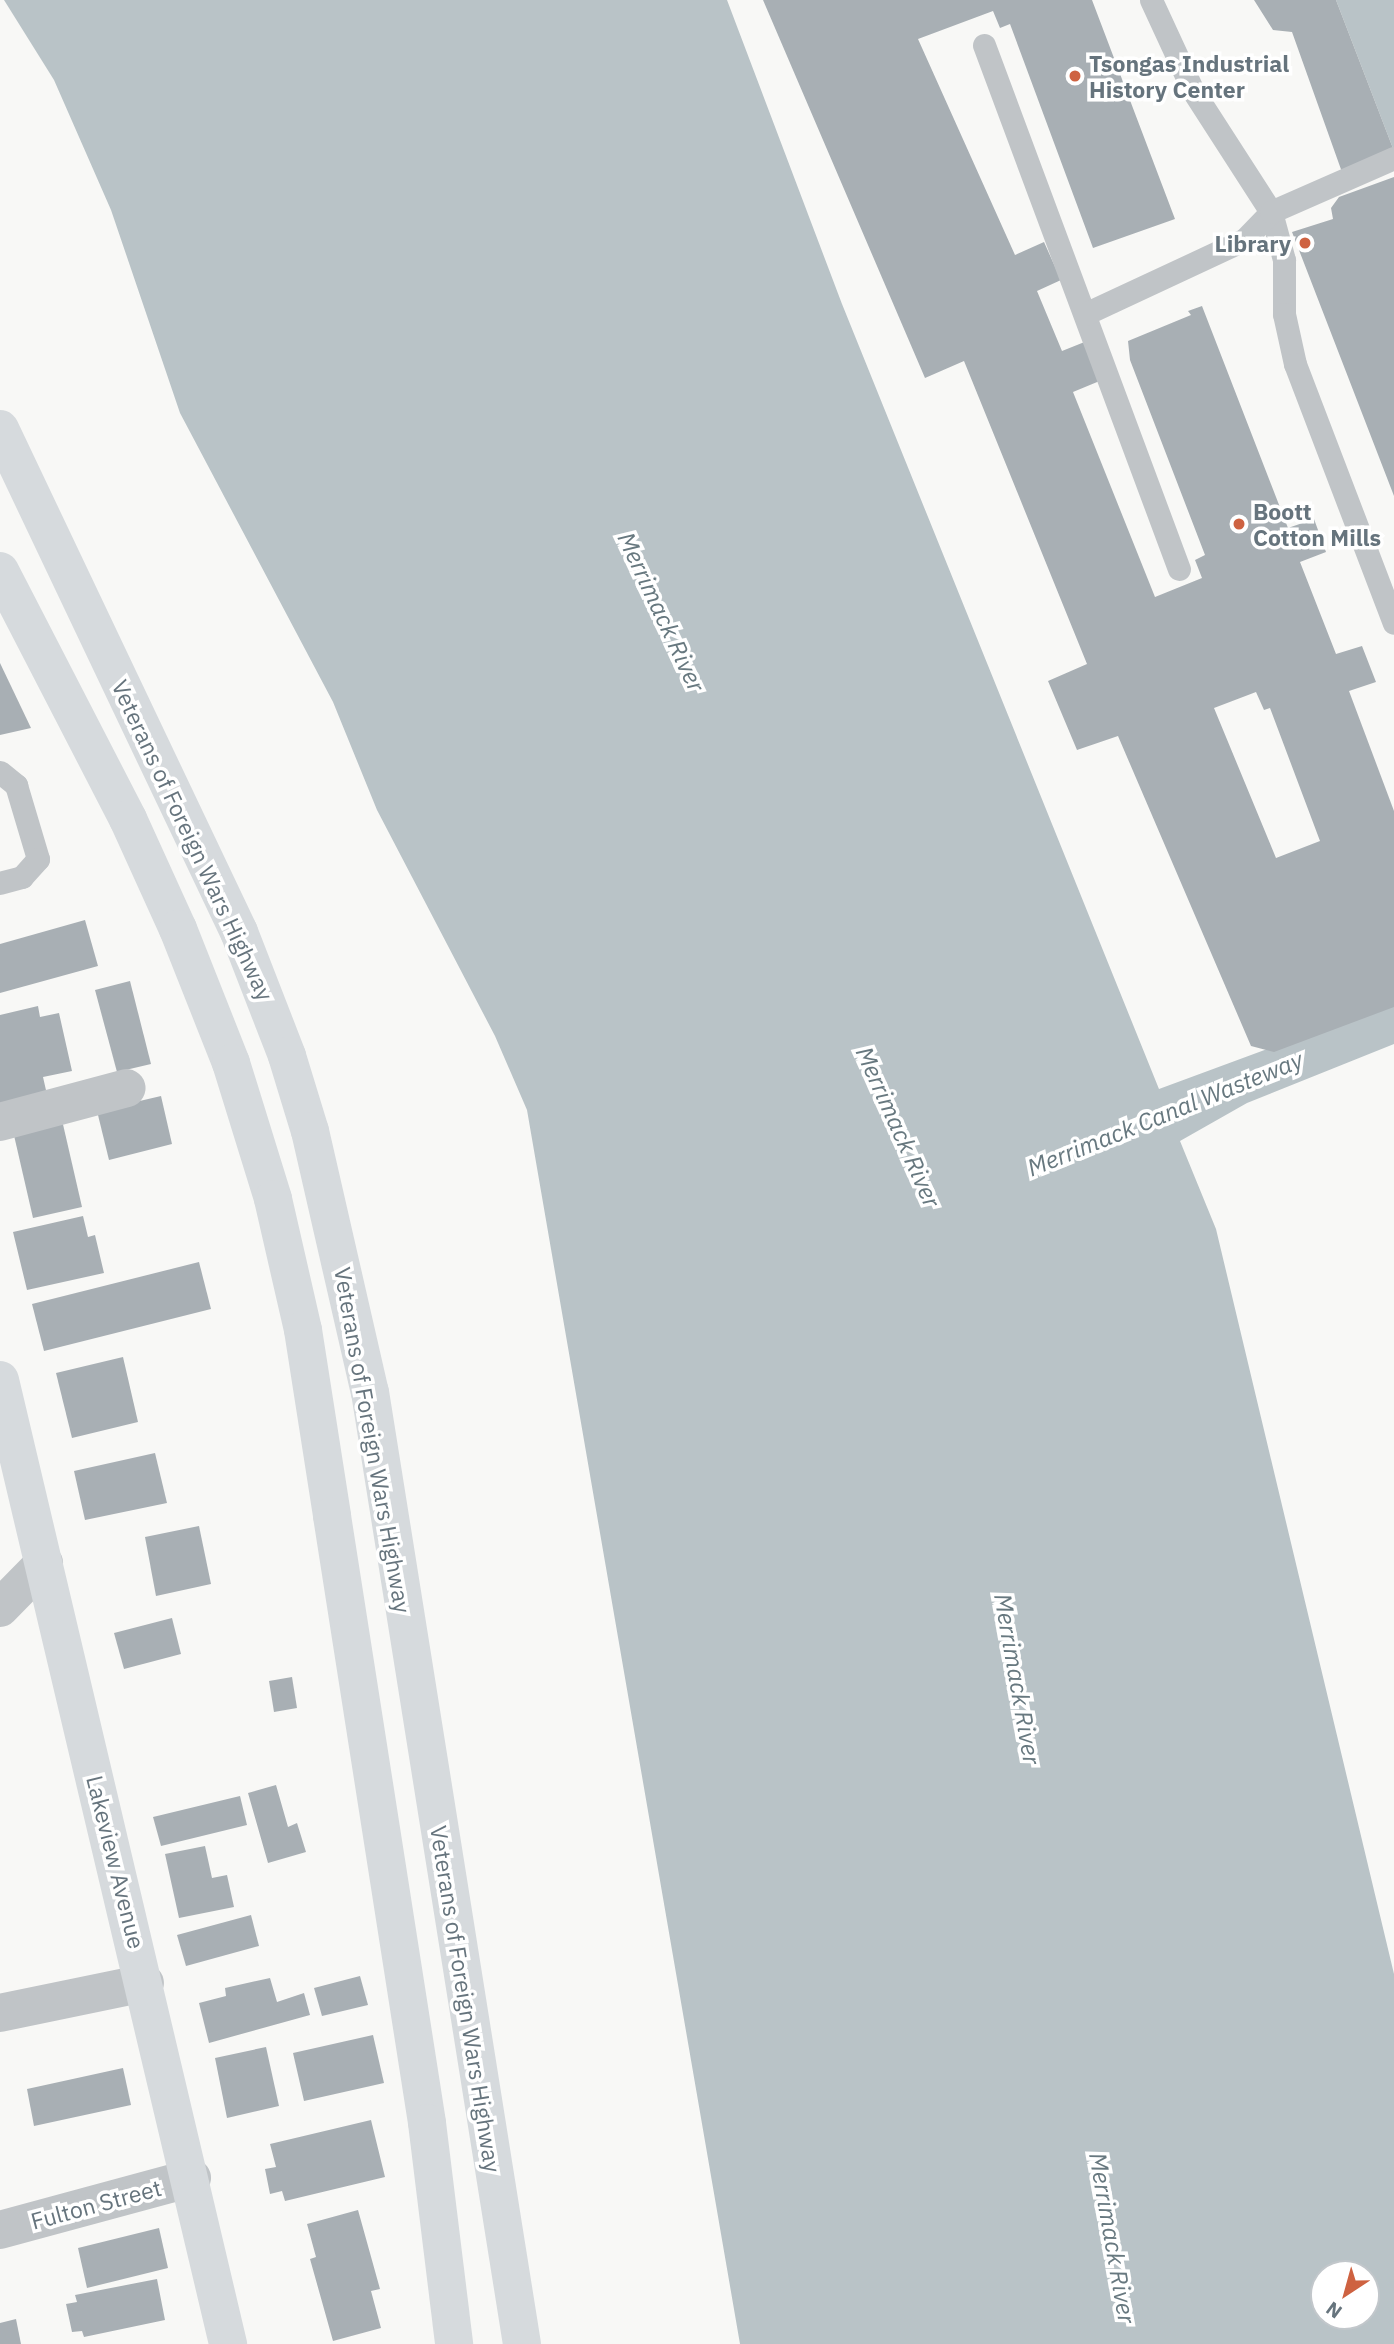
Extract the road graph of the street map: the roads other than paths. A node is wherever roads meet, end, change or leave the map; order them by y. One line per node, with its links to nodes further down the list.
1 (1152, 0): 4 (lane)
2 (984, 45): 5 (lane)
3 (1393, 158): 4 (lane)
4 (1271, 212): 5 (lane); 9 (lane)
5 (1085, 314): 7 (lane)
6 (0, 429): 23 (main road, Veterans of Foreign Wars Highway)
7 (1179, 569)
8 (0, 571): 22 (main road)
9 (1394, 623)
10 (0, 772): 11 (lane)
11 (0, 883)
12 (127, 1088): 13 (street)
13 (0, 1122)
14 (0, 1380): 15 (main road, Lakeview Avenue)
15 (44, 1563): 16 (street); 17 (main road, Lakeview Avenue)
16 (0, 1608)
17 (145, 1983): 18 (street); 19 (main road, Lakeview Avenue)
18 (0, 2013)
19 (192, 2178): 20 (street, Fulton Street); 21 (main road, Lakeview Avenue)
20 (0, 2230)
21 (228, 2344)
22 (454, 2344)
23 (522, 2344)

